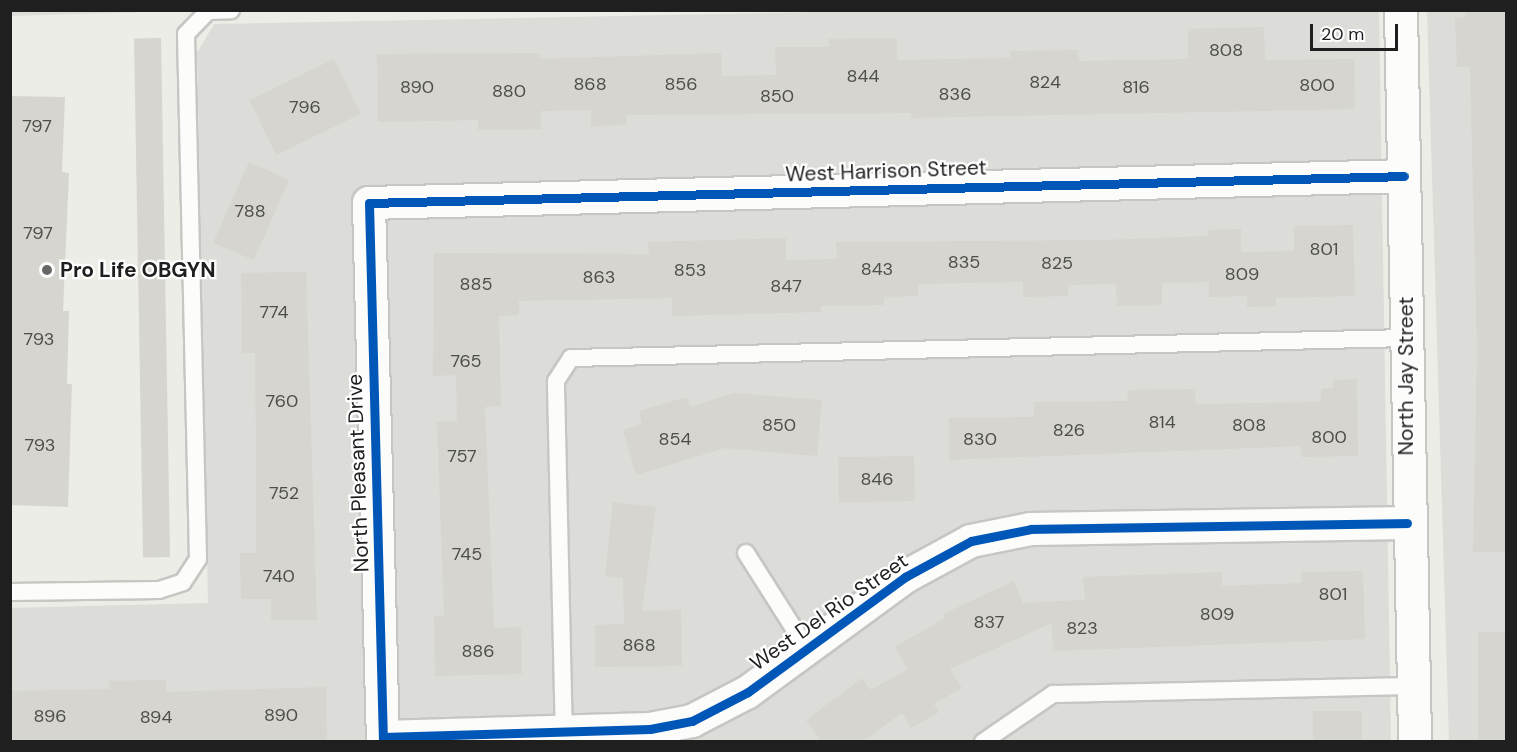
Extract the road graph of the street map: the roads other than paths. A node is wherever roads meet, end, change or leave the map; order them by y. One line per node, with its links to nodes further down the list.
1 (231, 10): 8 (lane)
2 (1401, 10): 3 (street, North Jay Street)
3 (1404, 176): 4 (street, West Harrison Street); 5 (street, North Jay Street)
4 (369, 203): 12 (street, North Pleasant Drive)
5 (1405, 338): 6 (street, North Jay Street); 11 (lane)
6 (1407, 523): 9 (street, West Del Rio Street); 10 (street, North Jay Street)
7 (746, 553): 9 (lane)
8 (10, 592)
9 (807, 649): 11 (street, West Del Rio Street)
10 (1413, 686): 13 (lane); 14 (street, North Jay Street)
11 (563, 736): 12 (street, West Del Rio Street)
12 (383, 739)
13 (983, 741)
14 (1415, 741)

